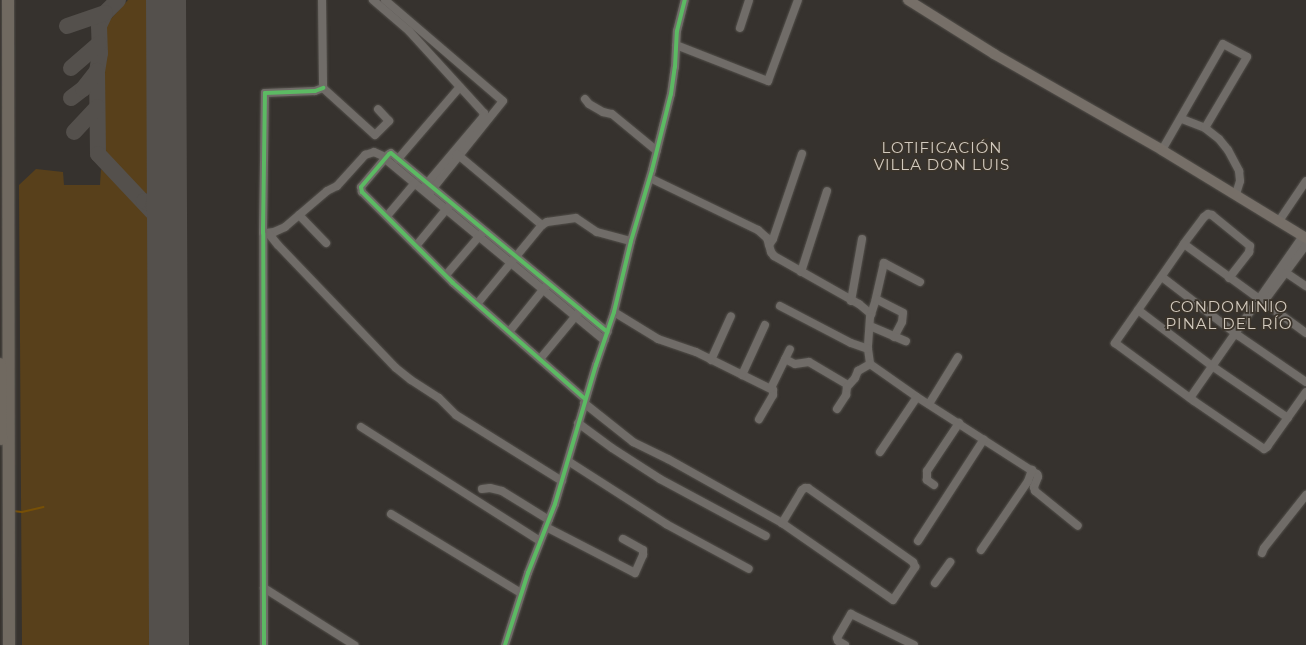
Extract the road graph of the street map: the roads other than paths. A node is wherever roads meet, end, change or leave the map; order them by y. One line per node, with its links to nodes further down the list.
1 (8, 0): 105 (highway)
2 (322, 0): 15 (street)
3 (374, 0): 9 (street)
4 (385, 0): 9 (street)
5 (685, 0): 13 (street)
6 (749, 0): 10 (street)
7 (798, 0): 13 (street)
8 (908, 0): 20 (main road)
9 (412, 28): 11 (street); 12 (street)
10 (740, 28)
11 (422, 31): 12 (street); 22 (street)
12 (415, 38): 14 (street)
13 (676, 45): 21 (street)
14 (460, 87): 22 (street); 25 (street)
15 (323, 88): 17 (street); 37 (street)
16 (585, 99): 21 (street)
17 (378, 109)
18 (1182, 119): 19 (street); 19 (street); 20 (street)
19 (1205, 128): 31 (street)
20 (1162, 150): 31 (main road)
21 (657, 151): 26 (street)
22 (457, 154): 29 (street); 36 (street)
23 (802, 154): 44 (street)
24 (387, 156): 25 (street); 28 (street); 33 (street); 34 (street)
25 (398, 159): 29 (street)
26 (650, 178): 41 (street); 44 (street)
27 (1306, 181): 35 (street)
28 (415, 184): 29 (street); 34 (street)
29 (427, 189): 32 (street)
30 (827, 191): 48 (street)
31 (1236, 194): 35 (main road)
32 (448, 207): 38 (street); 45 (street)
33 (299, 214): 37 (street); 42 (street)
34 (387, 216): 45 (street)
35 (1279, 221): 40 (main road)
36 (542, 225): 41 (street); 46 (street)
37 (266, 233): 101 (street); 119 (street)
38 (481, 234): 46 (street); 49 (street)
39 (862, 239): 56 (street)
40 (1305, 240): 47 (street)
41 (631, 241): 61 (street)
42 (326, 243)
43 (1184, 244): 50 (street); 51 (street); 51 (street)
44 (769, 245): 48 (street)
45 (416, 246): 49 (street)
46 (514, 260): 53 (street); 58 (street)
47 (1283, 270): 54 (street); 57 (street)
48 (801, 272): 56 (street)
49 (446, 275): 58 (street)
50 (1162, 277): 60 (street); 69 (street)
51 (1229, 278): 57 (street)
52 (920, 282): 55 (street)
53 (546, 286): 62 (street); 67 (street)
54 (1306, 286)
55 (876, 299): 63 (street); 71 (street)
56 (851, 301): 63 (street)
57 (1261, 302): 68 (street); 69 (street)
58 (477, 304): 67 (street)
59 (780, 306): 74 (street)
60 (1138, 310): 81 (street); 88 (street)
61 (614, 312): 70 (street); 78 (street)
62 (578, 313): 70 (street); 76 (street)
63 (871, 314): 66 (street)
64 (731, 316): 78 (street)
65 (765, 325): 82 (street)
66 (870, 326): 71 (street); 74 (street)
67 (510, 332): 76 (street)
68 (1306, 333)
69 (1237, 334): 81 (street); 83 (street)
70 (606, 336): 89 (street)
71 (894, 336): 72 (street)
72 (906, 341)
73 (790, 349): 77 (street)
74 (868, 350): 80 (street)
75 (958, 357): 90 (street)
76 (540, 359): 89 (street)
77 (785, 359): 84 (street); 85 (street)
78 (711, 360): 82 (street)
79 (0, 364): 105 (highway)
80 (870, 364): 84 (street); 87 (street)
81 (1214, 367): 88 (street); 92 (street)
82 (742, 375): 85 (street)
83 (1306, 382)
84 (848, 385): 91 (street)
85 (771, 388): 93 (street)
86 (1306, 392): 92 (street)
87 (917, 397): 90 (street); 98 (street)
88 (1192, 400): 92 (street)
89 (585, 401): 94 (street); 108 (street)
90 (929, 404): 95 (street)
91 (837, 409)
92 (1288, 418)
93 (759, 419)
94 (578, 423): 99 (street); 110 (street)
95 (959, 423): 97 (street); 102 (street)
96 (361, 426): 112 (street)
97 (984, 439): 100 (street); 113 (street)
98 (880, 452)
99 (568, 461): 101 (street); 117 (street)
100 (1032, 470): 109 (street); 114 (street)
101 (562, 481): 107 (street)
102 (934, 485)
103 (482, 489): 107 (street)
104 (1306, 495): 115 (street)
105 (5, 508): 122 (highway); 123 (highway)
106 (391, 514): 120 (street)
107 (548, 523): 111 (street); 112 (street)
108 (782, 523): 108 (street)
109 (1078, 526)
110 (766, 536)
111 (623, 539)
112 (540, 541): 120 (street)
113 (918, 541)
114 (981, 550)
115 (1262, 552)
116 (950, 562): 118 (street)
117 (749, 569)
118 (935, 583)
119 (264, 588): 124 (street); 125 (street)
120 (521, 593): 121 (street)
121 (507, 644)
122 (1, 645)
123 (9, 645)
124 (264, 645)
125 (354, 645)
126 (845, 645): 127 (street)
127 (914, 645)

